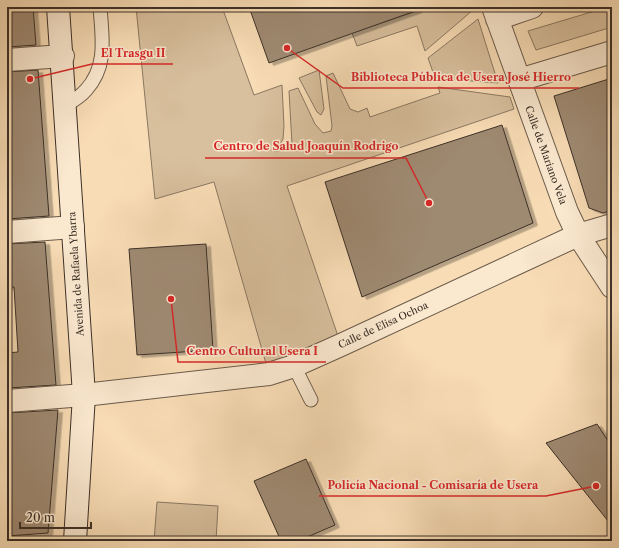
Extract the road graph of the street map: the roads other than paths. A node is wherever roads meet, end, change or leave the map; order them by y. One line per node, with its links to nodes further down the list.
1 (58, 7): 6 (street, Avenida de Rafaela Ybarra)
2 (100, 7): 9 (lane)
3 (532, 7): 4 (street)
4 (495, 13): 8 (street, Calle de Mariano Vela)
5 (612, 52): 8 (street)
6 (63, 56): 7 (street); 9 (street, Avenida de Rafaela Ybarra)
7 (7, 60)
8 (519, 80): 13 (street, Calle de Mariano Vela)
9 (66, 105): 11 (street, Avenida de Rafaela Ybarra)
10 (612, 225): 13 (street, Calle de Elisa Ochoa)
11 (73, 227): 12 (street); 16 (street, Avenida de Rafaela Ybarra)
12 (7, 232)
13 (578, 235): 14 (street, Calle de Mariano Vela); 15 (street, Calle de Elisa Ochoa)
14 (612, 287)
15 (294, 366): 16 (street, Calle de Elisa Ochoa); 17 (lane)
16 (84, 395): 18 (street, Calle de Elisa Ochoa); 19 (street, Avenida de Rafaela Ybarra)
17 (311, 400)
18 (7, 401)
19 (75, 541)

